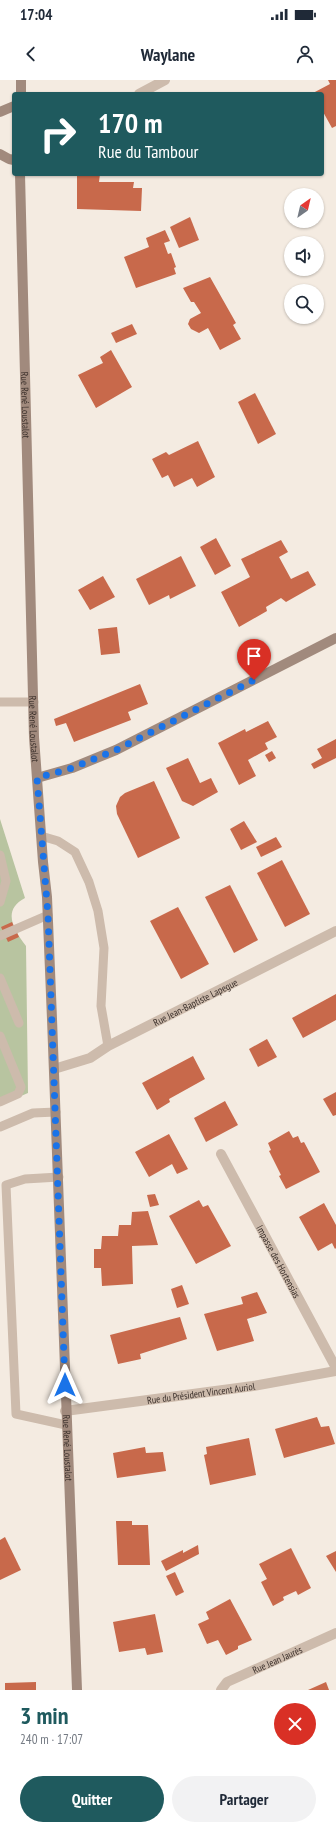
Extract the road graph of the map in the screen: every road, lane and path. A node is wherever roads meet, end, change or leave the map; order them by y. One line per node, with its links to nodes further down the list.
1 (21, 80): 3 (street)
2 (165, 80): 4 (street)
3 (21, 92)
4 (143, 92)
5 (12, 107): 6 (street)
6 (0, 112)
7 (0, 154): 8 (street)
8 (12, 160)
9 (20, 176): 12 (street, Rue René Loustalot)
10 (336, 638): 13 (street)
11 (0, 702): 12 (lane)
12 (34, 702): 13 (street, Rue René Loustalot)
13 (37, 778): 14 (street, Rue René Loustalot)
14 (41, 836): 17 (street, Rue René Loustalot); 23 (lane)
15 (0, 855): 16 (lane)
16 (0, 902)
17 (48, 915): 19 (lane); 24 (street, Rue René Loustalot)
18 (336, 931): 23 (street, Rue Jean-Baptiste Lapegue)
19 (0, 936)
20 (0, 978): 21 (lane)
21 (19, 1023)
22 (0, 1036): 25 (lane)
23 (108, 1046): 24 (street, Rue Jean-Baptiste Lapegue)
24 (54, 1069): 26 (street, Rue René Loustalot)
25 (1, 1098)
26 (56, 1112): 27 (lane); 29 (street, Rue René Loustalot)
27 (0, 1127)
28 (221, 1154): 30 (street, Impasse des Hortensias)
29 (58, 1177): 31 (street, Rue René Loustalot); 32 (lane)
30 (336, 1369): 31 (street, Rue du Président Vincent Auriol)
31 (65, 1412): 32 (street, Rue René Loustalot)
32 (66, 1425): 34 (street, Rue René Loustalot)
33 (336, 1633): 35 (street, Rue Jean Jaurès)
34 (77, 1690)
35 (221, 1690)

